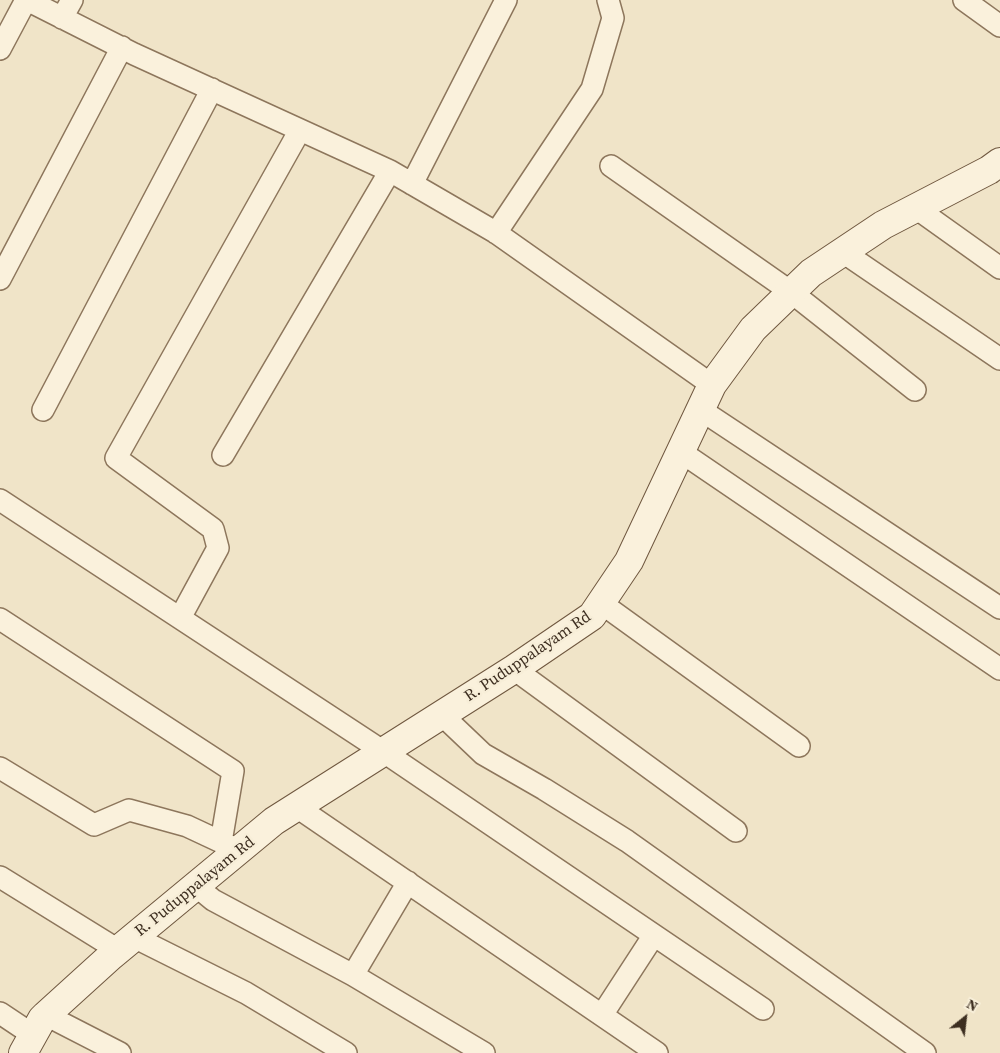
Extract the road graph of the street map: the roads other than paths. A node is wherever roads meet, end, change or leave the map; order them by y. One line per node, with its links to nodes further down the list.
1 (26, 0): 5 (street); 8 (street)
2 (506, 0): 14 (street)
3 (608, 0): 16 (street)
4 (964, 0): 6 (street)
5 (67, 9): 7 (street)
6 (1000, 26)
7 (122, 48): 9 (street); 19 (street)
8 (0, 50)
9 (212, 89): 10 (street); 24 (street)
10 (300, 130): 13 (street); 31 (street)
11 (610, 166): 20 (street)
12 (996, 170): 15 (main road, R. Puduppalayam Rd)
13 (390, 171): 14 (street); 27 (street)
14 (412, 184): 16 (street)
15 (916, 208): 17 (main road, R. Puduppalayam Rd); 18 (street)
16 (496, 233): 22 (street)
17 (843, 252): 20 (main road, R. Puduppalayam Rd); 21 (street)
18 (1000, 268)
19 (0, 279)
20 (791, 292): 22 (main road, R. Puduppalayam Rd); 23 (street)
21 (1000, 358)
22 (712, 385): 25 (main road, R. Puduppalayam Rd)
23 (915, 390)
24 (43, 410)
25 (701, 410): 26 (main road, R. Puduppalayam Rd); 30 (street)
26 (681, 452): 29 (main road, R. Puduppalayam Rd); 33 (street)
27 (224, 456)
28 (0, 500): 31 (street)
29 (600, 603): 34 (main road, R. Puduppalayam Rd); 36 (street)
30 (1000, 608)
31 (180, 618): 37 (street)
32 (0, 619): 41 (street)
33 (1000, 669)
34 (514, 670): 35 (main road, R. Puduppalayam Rd); 40 (street)
35 (442, 715): 37 (main road, R. Puduppalayam Rd); 52 (street)
36 (799, 746)
37 (384, 752): 39 (main road, R. Puduppalayam Rd); 45 (street)
38 (0, 768): 41 (street)
39 (297, 807): 41 (main road, R. Puduppalayam Rd); 43 (street)
40 (736, 831)
41 (230, 846): 44 (main road, R. Puduppalayam Rd)
42 (0, 877): 46 (street)
43 (408, 882): 47 (street); 50 (street)
44 (196, 886): 46 (main road, R. Puduppalayam Rd); 47 (street)
45 (654, 935): 48 (street); 50 (street)
46 (126, 944): 51 (main road, R. Puduppalayam Rd); 54 (street)
47 (354, 975): 55 (street)
48 (763, 1009)
49 (0, 1013): 51 (street)
50 (602, 1015): 56 (street)
51 (34, 1034): 53 (street)
52 (916, 1050)
53 (120, 1053)
54 (346, 1053)
55 (484, 1053)
56 (657, 1053)

